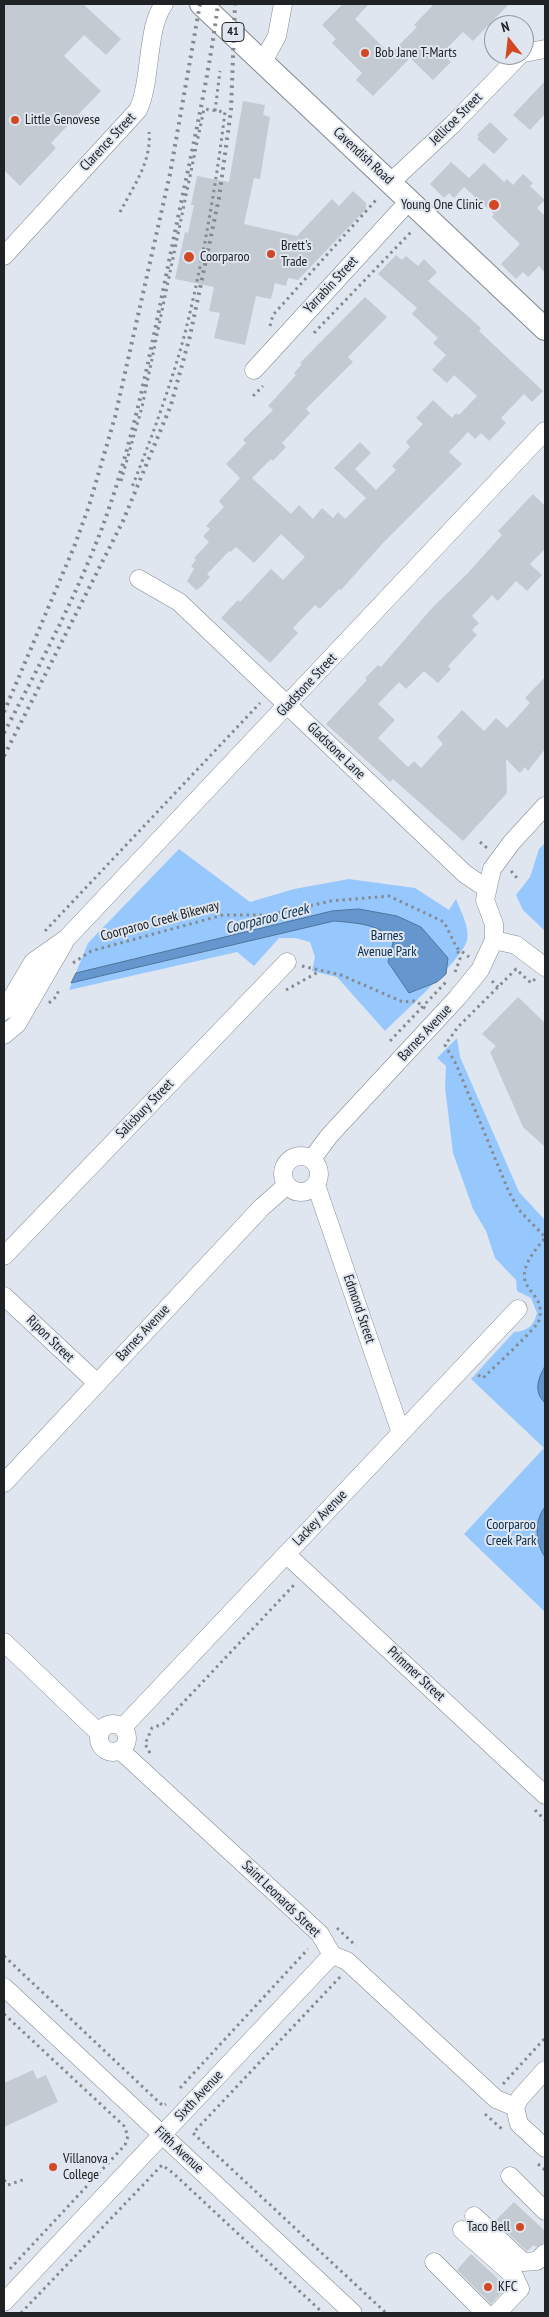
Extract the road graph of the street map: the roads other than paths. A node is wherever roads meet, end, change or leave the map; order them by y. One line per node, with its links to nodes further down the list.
1 (164, 4): 8 (street, Clarence Street)
2 (202, 4): 4 (main road, Cavendish Road / 41)
3 (283, 4): 4 (street)
4 (263, 62): 6 (main road, Cavendish Road / 41)
5 (510, 65): 6 (street, Jellicoe Street)
6 (390, 182): 7 (main road, Cavendish Road / 41)
7 (410, 201): 9 (main road, Cavendish Road / 41); 10 (street, Yarrabin Street)
8 (4, 256)
9 (545, 329)
10 (260, 376)
11 (545, 431): 13 (street, Gladstone Street)
12 (138, 579): 13 (street, Gladstone Lane)
13 (288, 705): 15 (street, Gladstone Lane); 16 (street, Gladstone Street)
14 (545, 806): 15 (street)
15 (486, 888): 17 (street)
16 (67, 938): 20 (street, Gladstone Street); 21 (street, Gladstone Street)
17 (494, 940): 19 (street); 22 (street, Barnes Avenue)
18 (287, 962): 25 (street, Salisbury Street)
19 (542, 972)
20 (4, 1011)
21 (4, 1035)
22 (312, 1159): 23 (street); 24 (street)
23 (316, 1185): 24 (street); 29 (street, Edmond Street)
24 (286, 1186): 28 (street, Barnes Avenue)
25 (4, 1256)
26 (4, 1296): 28 (street, Ripon Street)
27 (518, 1310): 29 (street, Lackey Avenue)
28 (96, 1382): 30 (street, Barnes Avenue)
29 (401, 1433): 31 (street, Lackey Avenue)
30 (4, 1483)
31 (286, 1554): 33 (street, Lackey Avenue); 36 (street, Primmer Street)
32 (4, 1642): 34 (street)
33 (122, 1727): 34 (street); 35 (street)
34 (100, 1734): 35 (street)
35 (120, 1750): 37 (street, Saint Leonards Street)
36 (545, 1794)
37 (332, 1954): 40 (street, Saint Leonards Street); 41 (street, Sixth Avenue)
38 (4, 1987): 41 (street, Fifth Avenue)
39 (545, 2070): 40 (street)
40 (515, 2107): 42 (street)
41 (163, 2135): 49 (street, Sixth Avenue); 50 (street, Fifth Avenue)
42 (545, 2148)
43 (510, 2176): 44 (street)
44 (545, 2211)
45 (474, 2216): 47 (street)
46 (462, 2230): 52 (street)
47 (545, 2252)
48 (434, 2262): 51 (street)
49 (4, 2302)
50 (353, 2313)
51 (485, 2313)
52 (497, 2313)

